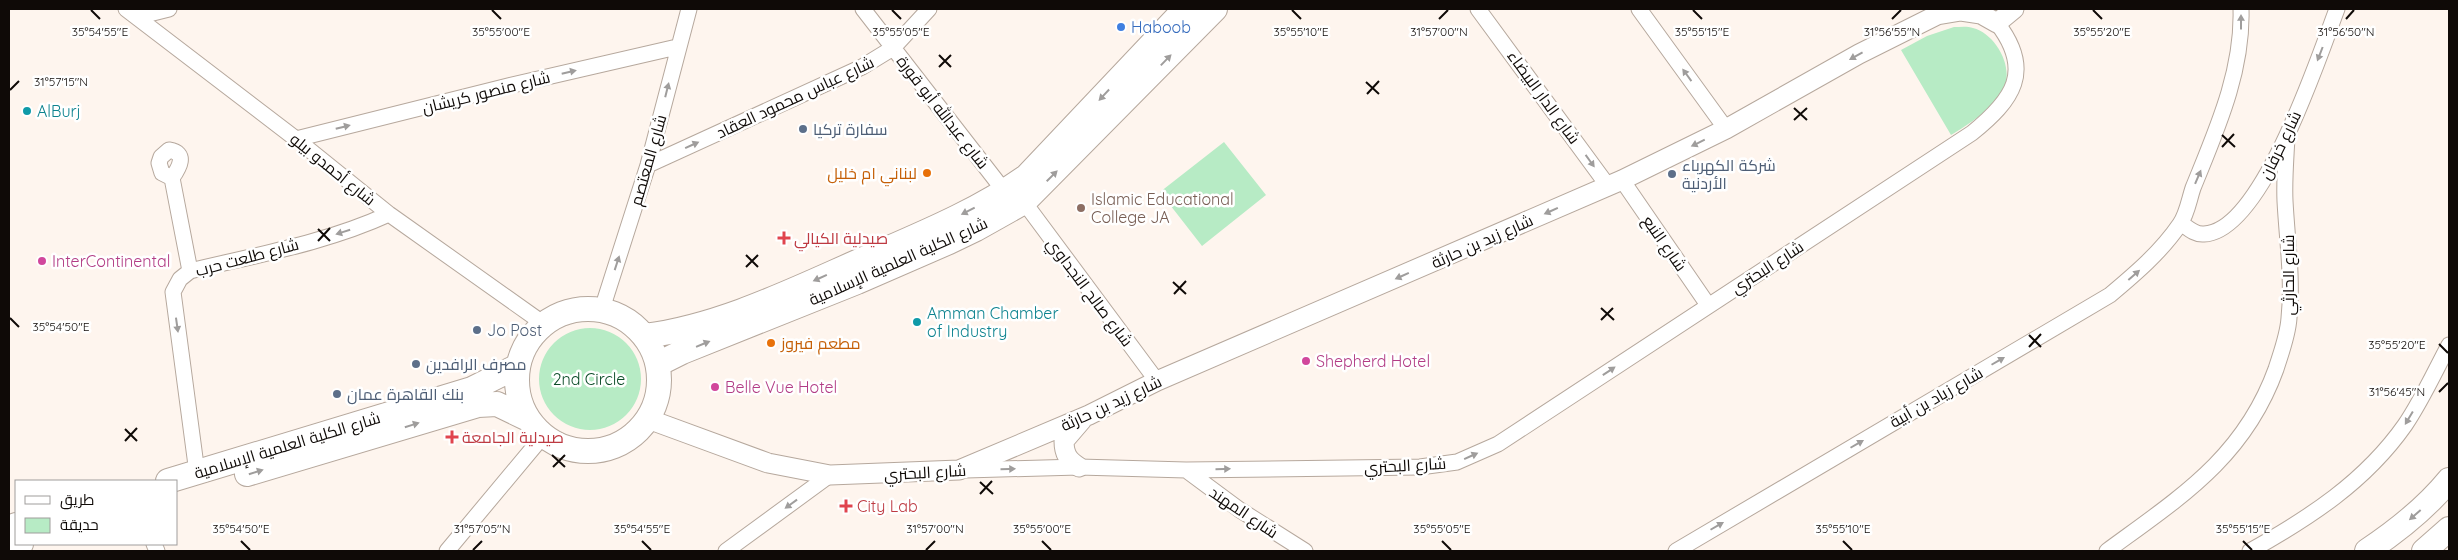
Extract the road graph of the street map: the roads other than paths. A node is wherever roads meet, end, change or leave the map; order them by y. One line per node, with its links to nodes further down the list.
1 (169, 9): 13 (street)
2 (688, 9): 15 (street, شارع المعتصم)
3 (863, 9): 16 (street, شارع عبدالله أبو قورة)
4 (929, 9): 16 (street, شارع عباس محمود العقاد)
5 (1183, 9): 23 (main road, شارع الكلية العلمية الإسلامية, one-way to 23)
6 (1215, 9): 23 (main road, شارع الكلية العلمية الإسلامية, one-way to 6)
7 (1478, 9): 22 (street, شارع الدار البيضاء, one-way to 22)
8 (1640, 9): 17 (street, one-way to 8)
9 (2014, 9): 14 (street)
10 (2241, 9): 25 (street, شارع زياد بن أبية, one-way to 10)
11 (2337, 9): 18 (street, شارع خرفان, one-way to 18)
12 (1936, 12): 14 (street, شارع زيد بن حارثة); 17 (street, شارع زيد بن حارثة, one-way to 17)
13 (132, 13): 19 (street, شارع أحمدو بيلو)
14 (1997, 23): 27 (street, شارع البحتري)
15 (677, 47): 19 (street, شارع منصور كريشان, one-way to 15); 20 (street, شارع المعتصم, one-way to 15)
16 (893, 48): 20 (street, شارع عباس محمود العقاد, one-way to 16); 23 (street, شارع عبدالله أبو قورة)
17 (1726, 129): 22 (street, شارع زيد بن حارثة, one-way to 22)
18 (2287, 137): 25 (street, شارع خرفان); 51 (street, شارع الحارثي)
19 (296, 139): 24 (street, شارع أحمدو بيلو)
20 (648, 165): 28 (street, شارع المعتصم, one-way to 20)
21 (172, 178): 26 (street)
22 (1615, 183): 27 (street, شارع النبع); 34 (street, شارع زيد بن حارثة, one-way to 34)
23 (1014, 197): 30 (main road, شارع الكلية العلمية الإسلامية, one-way to 30); 32 (main road, شارع الكلية العلمية الإسلامية, one-way to 23); 34 (street, شارع صالح النجداوي)
24 (389, 214): 26 (street, شارع طلعت حرب, one-way to 26); 29 (street, شارع أحمدو بيلو)
25 (2181, 223): 50 (street, شارع زياد بن أبية, one-way to 25)
26 (190, 271): 41 (street, شارع طلعت حرب, one-way to 41)
27 (1708, 305): 40 (street, شارع البحتري, one-way to 27)
28 (602, 310): 29 (main road); 30 (main road)
29 (544, 324): 33 (main road)
30 (645, 336): 32 (main road)
31 (2449, 345): 52 (street, one-way to 52)
32 (658, 364): 36 (main road)
33 (518, 366): 37 (main road); 41 (main road, شارع الكلية العلمية الإسلامية)
34 (1157, 381): 35 (street, شارع زيد بن حارثة)
35 (1089, 415): 38 (street); 39 (street, شارع زيد بن حارثة)
36 (648, 419): 37 (main road); 42 (street, شارع البحتري)
37 (536, 427): 45 (main road, شارع الكلية العلمية الإسلامية, one-way to 37); 47 (street)
38 (1079, 467): 39 (street, شارع البحتري, one-way to 38); 40 (street, شارع البحتري)
39 (959, 470): 42 (street, شارع البحتري)
40 (1186, 470): 49 (street, شارع المهند)
41 (197, 473): 43 (main road, شارع الكلية العلمية الإسلامية)
42 (830, 475): 48 (street, one-way to 48)
43 (172, 480)
44 (2449, 480): 53 (main road, one-way to 53)
45 (178, 495)
46 (2449, 529): 54 (main road)
47 (446, 551)
48 (726, 551)
49 (1304, 551)
50 (1676, 551)
51 (2107, 551)
52 (2250, 551)
53 (2367, 551)
54 (2424, 551)

